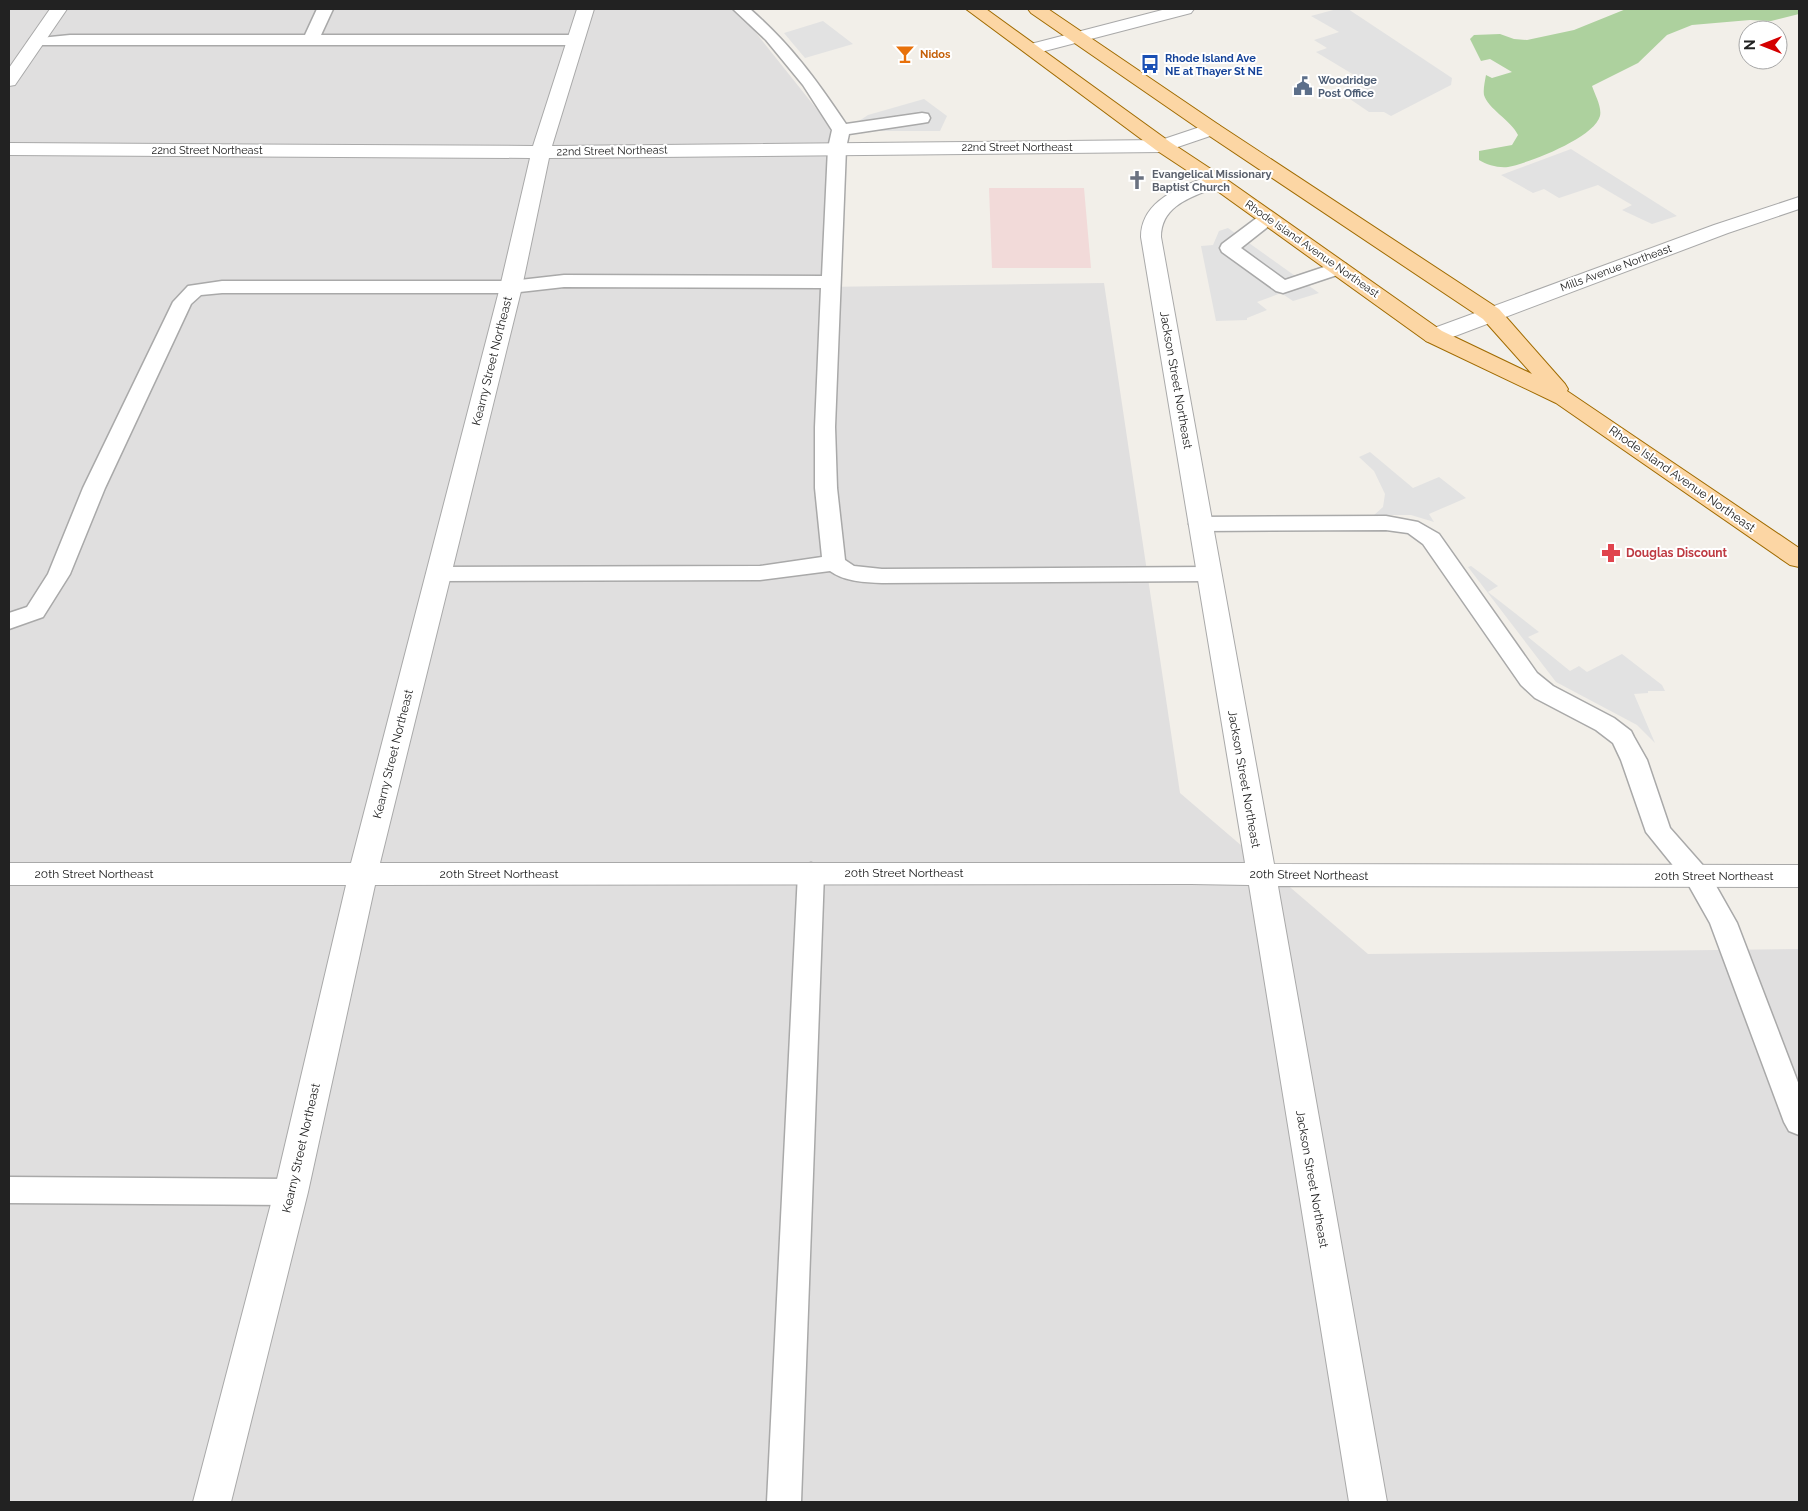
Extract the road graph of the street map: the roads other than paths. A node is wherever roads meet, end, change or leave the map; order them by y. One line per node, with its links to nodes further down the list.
1 (58, 9): 11 (street)
2 (325, 9): 9 (lane)
3 (585, 9): 10 (street, Kearny Street Northeast)
4 (742, 9): 16 (lane)
5 (975, 9): 12 (main road, Rhode Island Avenue Northeast)
6 (1040, 9): 8 (main road, Rhode Island Avenue Northeast)
7 (1185, 9): 8 (street)
8 (1078, 36): 12 (street); 15 (main road, Rhode Island Avenue Northeast)
9 (311, 39): 10 (lane); 11 (lane)
10 (574, 40): 19 (street, Kearny Street Northeast)
11 (36, 42): 13 (street)
12 (1033, 49): 17 (main road, Rhode Island Avenue Northeast)
13 (9, 81)
14 (922, 118): 16 (lane)
15 (1212, 129): 17 (street, 22nd Street Northeast); 26 (main road, Rhode Island Avenue Northeast)
16 (839, 139): 17 (street, 22nd Street Northeast); 19 (street, 22nd Street Northeast); 24 (lane)
17 (1163, 146): 20 (main road, Rhode Island Avenue Northeast)
18 (9, 149): 19 (street, 22nd Street Northeast)
19 (541, 152): 25 (street, Kearny Street Northeast)
20 (1216, 181): 22 (main road, Rhode Island Avenue Northeast); 29 (street, Jackson Street Northeast)
21 (1799, 203): 26 (street, Mills Avenue Northeast)
22 (1268, 218): 23 (main road, Rhode Island Avenue Northeast); 23 (lane)
23 (1339, 268): 27 (main road, Rhode Island Avenue Northeast)
24 (832, 282): 25 (lane); 31 (lane)
25 (511, 287): 32 (street, Kearny Street Northeast); 34 (lane)
26 (1491, 314): 27 (street, Mills Avenue Northeast); 28 (main road, Rhode Island Avenue Northeast)
27 (1434, 336): 28 (main road, Rhode Island Avenue Northeast)
28 (1564, 398): 30 (main road, Rhode Island Avenue Northeast)
29 (1200, 524): 33 (street, Jackson Street Northeast); 40 (lane)
30 (1799, 559)
31 (834, 563): 32 (lane); 33 (lane)
32 (438, 574): 37 (street, Kearny Street Northeast)
33 (1209, 574): 38 (street, Jackson Street Northeast)
34 (9, 621)
35 (9, 874): 37 (street, 20th Street Northeast)
36 (811, 874): 37 (street, 20th Street Northeast); 38 (street, 20th Street Northeast); 45 (lane)
37 (362, 875): 43 (street, Kearny Street Northeast)
38 (1262, 875): 40 (street, 20th Street Northeast); 46 (street, Jackson Street Northeast)
39 (1799, 876): 40 (street, 20th Street Northeast)
40 (1698, 877): 41 (lane)
41 (1799, 1122)
42 (9, 1190): 43 (lane)
43 (291, 1192): 44 (street, Kearny Street Northeast)
44 (212, 1502)
45 (784, 1502)
46 (1368, 1502)

